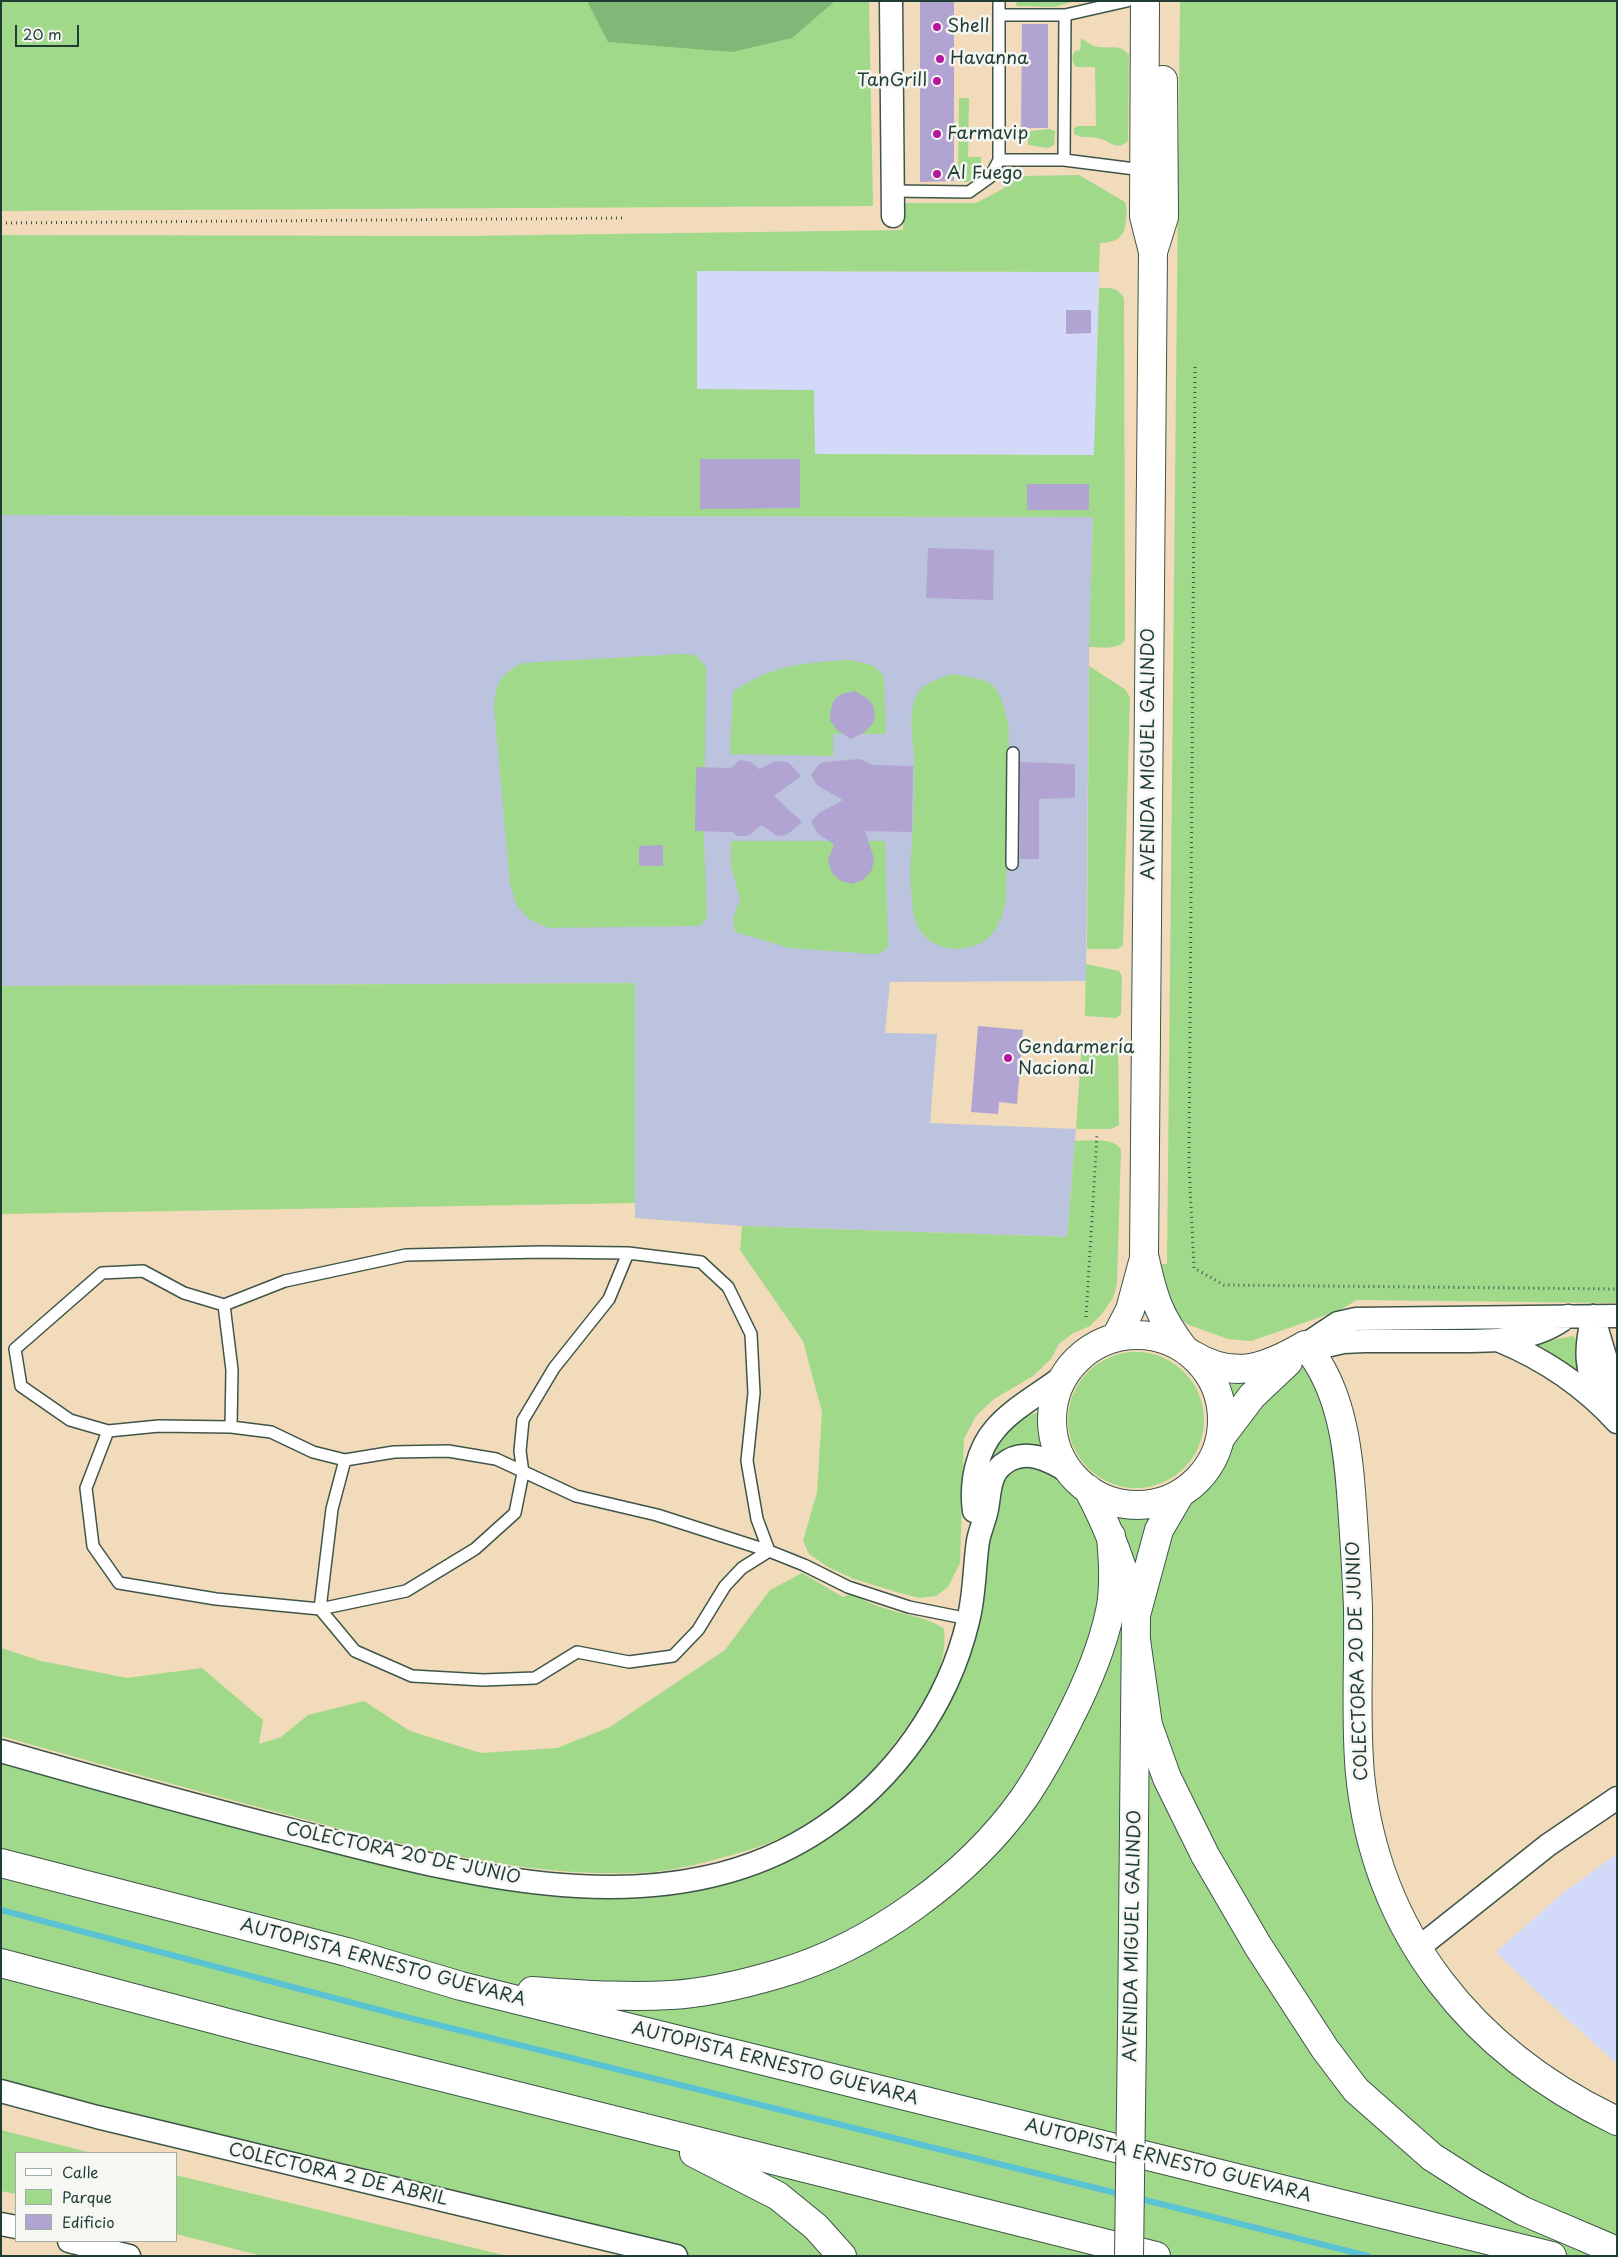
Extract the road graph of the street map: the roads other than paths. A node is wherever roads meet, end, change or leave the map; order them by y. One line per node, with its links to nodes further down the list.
1 (891, 1): 11 (street)
2 (999, 1): 6 (lane)
3 (1127, 1): 7 (lane)
4 (1145, 1): 10 (main road, AVENIDA MIGUEL GALINDO)
5 (1164, 1): 13 (main road, AVENIDA MIGUEL GALINDO)
6 (999, 15): 7 (lane); 8 (lane)
7 (1065, 15): 9 (lane)
8 (998, 160): 9 (lane); 11 (lane)
9 (1064, 160): 10 (lane)
10 (1143, 170): 13 (main road, AVENIDA MIGUEL GALINDO)
11 (893, 192): 12 (street)
12 (893, 216)
13 (1153, 252): 17 (main road, AVENIDA MIGUEL GALINDO)
14 (1013, 754): 15 (lane)
15 (1012, 864)
16 (628, 1253): 18 (lane); 33 (lane); 38 (lane)
17 (1144, 1255): 22 (main road, AVENIDA MIGUEL GALINDO); 25 (main road, AVENIDA MIGUEL GALINDO)
18 (224, 1305): 29 (lane); 30 (lane)
19 (1568, 1316): 20 (street); 23 (street); 24 (street)
20 (1593, 1316): 21 (street); 27 (street)
21 (1617, 1316)
22 (1116, 1337): 25 (main road); 26 (main road)
23 (1499, 1341): 24 (street); 27 (street)
24 (1307, 1348): 25 (main road); 31 (main road); 45 (main road, COLECTORA 20 DE JUNIO)
25 (1188, 1352): 31 (main road)
26 (1063, 1376): 34 (main road); 37 (street, COLECTORA 20 DE JUNIO)
27 (1608, 1399): 28 (street)
28 (1617, 1422)
29 (231, 1427): 30 (lane); 32 (lane)
30 (108, 1431): 39 (lane)
31 (1221, 1437): 35 (main road)
32 (346, 1460): 33 (lane); 39 (lane)
33 (523, 1473): 38 (lane); 39 (lane)
34 (1079, 1481): 35 (main road); 36 (main road, AVENIDA MIGUEL GALINDO); 37 (street, COLECTORA 20 DE JUNIO)
35 (1180, 1494): 41 (main road, AVENIDA MIGUEL GALINDO)
36 (1111, 1536): 41 (main road, AVENIDA MIGUEL GALINDO); 47 (main road)
37 (978, 1542): 40 (street, COLECTORA 20 DE JUNIO)
38 (768, 1551): 39 (lane); 40 (lane)
39 (320, 1609)
40 (969, 1619): 42 (street, COLECTORA 20 DE JUNIO)
41 (1136, 1628): 54 (main road); 58 (main road, AVENIDA MIGUEL GALINDO, bridge)
42 (1, 1751)
43 (1617, 1798): 45 (street)
44 (1, 1863): 47 (main road, AUTOPISTA ERNESTO GUEVARA)
45 (1417, 1949): 49 (main road, COLECTORA 20 DE JUNIO)
46 (1, 1963): 50 (main road)
47 (461, 1986): 60 (main road, AUTOPISTA ERNESTO GUEVARA)
48 (1, 2090): 56 (street, COLECTORA 2 DE ABRIL)
49 (1617, 2122)
50 (626, 2124): 57 (main road); 59 (main road)
51 (1, 2224): 52 (street)
52 (15, 2228)
53 (73, 2242): 55 (street)
54 (1617, 2251)
55 (129, 2256)
56 (676, 2256)
57 (842, 2256)
58 (1129, 2256)
59 (1156, 2256)
60 (1552, 2256)

